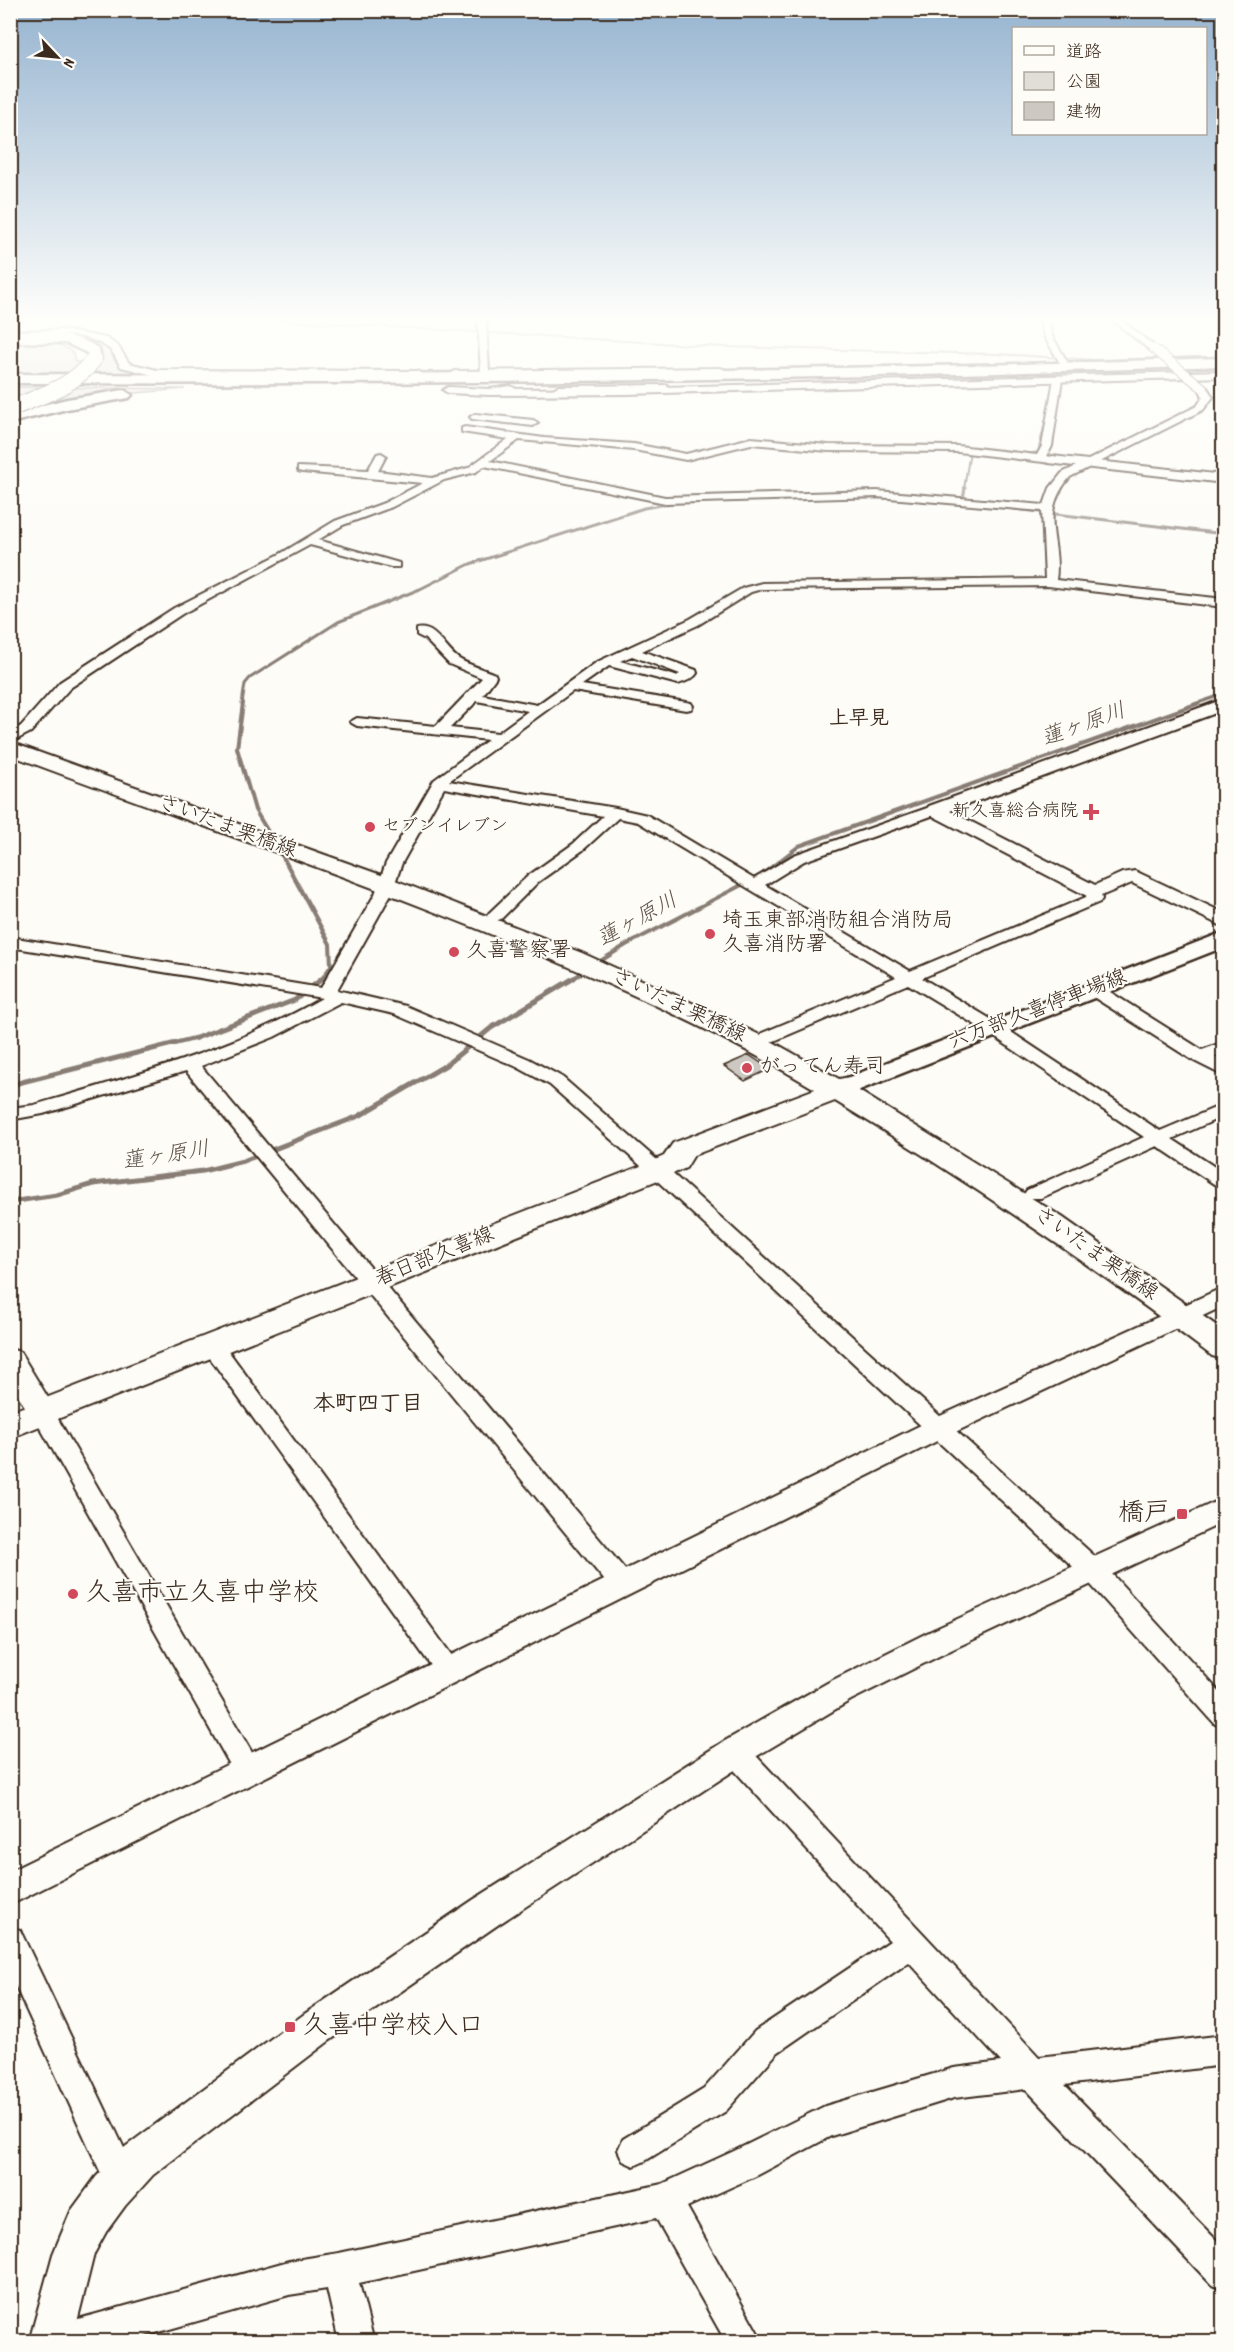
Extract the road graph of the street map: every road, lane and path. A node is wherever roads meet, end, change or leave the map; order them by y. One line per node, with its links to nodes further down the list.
1 (465, 430): 4 (street)
2 (1050, 430): 6 (street)
3 (1155, 430): 8 (street, bridge)
4 (517, 437): 6 (street); 7 (street)
5 (381, 456): 10 (street)
6 (1047, 459): 8 (street)
7 (484, 463): 12 (street); 13 (street)
8 (1085, 464): 11 (street); 13 (street)
9 (302, 469): 10 (street)
10 (375, 474): 12 (street)
11 (1224, 479)
12 (432, 481): 14 (street)
13 (1047, 511): 16 (street)
14 (309, 541): 15 (street); 29 (street)
15 (395, 565)
16 (1048, 583): 17 (street); 19 (street)
17 (1224, 603)
18 (421, 633): 22 (street)
19 (631, 651): 20 (street); 20 (street)
20 (608, 662): 21 (street)
21 (571, 687): 24 (street); 25 (street)
22 (474, 697): 25 (street); 27 (street)
23 (1224, 704): 32 (street)
24 (686, 706)
25 (541, 710): 28 (street)
26 (357, 722): 27 (street)
27 (441, 730): 28 (street)
28 (501, 737): 31 (street)
29 (10, 739): 34 (main road, さいたま栗橋線)
30 (10, 748): 34 (main road, さいたま栗橋線)
31 (438, 783): 33 (street); 34 (street)
32 (935, 810): 35 (street); 36 (street)
33 (616, 812): 35 (street); 37 (street)
34 (387, 881): 37 (main road, さいたま栗橋線); 43 (street); 50 (main road, さいたま栗橋線)
35 (751, 882): 41 (street)
36 (1094, 892): 38 (street); 41 (street)
37 (495, 916): 45 (main road, さいたま栗橋線)
38 (1224, 921)
39 (1224, 939): 42 (main road, 六万部久喜停車場線)
40 (10, 942): 43 (street)
41 (910, 977): 44 (street); 45 (street)
42 (1093, 989): 44 (main road, 六万部久喜停車場線); 47 (street)
43 (332, 995): 48 (street); 54 (street)
44 (993, 1028): 50 (main road, 六万部久喜停車場線); 53 (street)
45 (768, 1037): 50 (main road, さいたま栗橋線)
46 (1224, 1047): 47 (street)
47 (1200, 1057): 49 (street)
48 (189, 1063): 52 (street); 57 (street)
49 (1224, 1071)
50 (844, 1086): 54 (main road, 春日部久喜線); 56 (main road, さいたま栗橋線); 59 (main road, さいたま栗橋線)
51 (1224, 1109): 53 (street)
52 (10, 1114)
53 (1158, 1138): 55 (street); 56 (street)
54 (657, 1170): 57 (main road, 春日部久喜線); 66 (street)
55 (1224, 1182)
56 (1034, 1194): 59 (main road, さいたま栗橋線)
57 (370, 1284): 61 (main road, 春日部久喜線); 69 (street)
58 (1224, 1295): 59 (street)
59 (1189, 1312): 60 (main road, さいたま栗橋線); 62 (main road, さいたま栗橋線); 66 (street)
60 (1224, 1328)
61 (213, 1346): 64 (main road, 春日部久喜線); 70 (street)
62 (1224, 1348)
63 (10, 1358): 64 (street)
64 (43, 1413): 65 (main road, 春日部久喜線); 73 (street)
65 (10, 1425)
66 (939, 1428): 68 (street); 69 (street)
67 (1224, 1509): 68 (street)
68 (1092, 1569): 71 (street); 72 (street)
69 (623, 1585): 70 (street)
70 (449, 1671): 73 (street)
71 (1224, 1716)
72 (735, 1752): 76 (street); 80 (street)
73 (248, 1771): 74 (street)
74 (10, 1889)
75 (10, 1940): 80 (street)
76 (912, 1943): 78 (street); 79 (street)
77 (1224, 2050): 78 (street)
78 (1034, 2075): 81 (street); 83 (street)
79 (634, 2150)
80 (121, 2180): 84 (street)
81 (664, 2200): 82 (street); 87 (street)
82 (339, 2270): 85 (street); 86 (street)
83 (1224, 2273)
84 (50, 2342)
85 (60, 2342)
86 (357, 2342)
87 (746, 2342)

